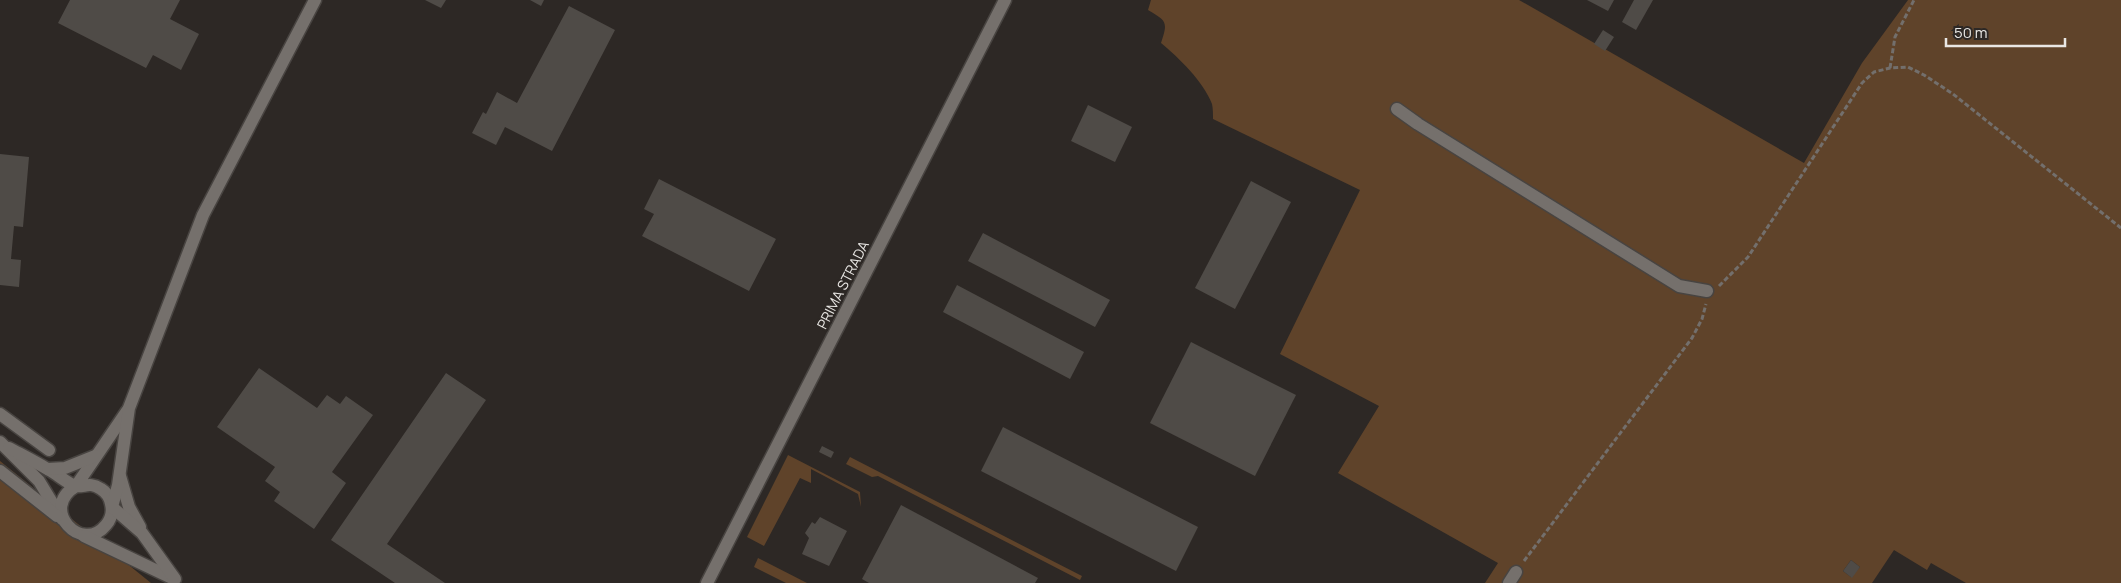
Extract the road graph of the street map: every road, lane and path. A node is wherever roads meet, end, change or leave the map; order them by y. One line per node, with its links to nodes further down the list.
1 (315, 0): 8 (street)
2 (1005, 0): 23 (street, PRIMA STRADA)
3 (1914, 0): 4 (path)
4 (1890, 68): 6 (path); 7 (path)
5 (1397, 109): 7 (street)
6 (2121, 228)
7 (1707, 291): 21 (path)
8 (129, 408): 12 (street); 15 (street)
9 (0, 414): 11 (street)
10 (4, 445): 13 (street); 18 (street)
11 (49, 450)
12 (95, 456): 13 (street); 16 (street)
13 (48, 468): 16 (street)
14 (0, 471): 18 (street)
15 (119, 473): 17 (street); 20 (street)
16 (76, 486): 17 (street); 18 (street)
17 (112, 507): 19 (street); 20 (street)
18 (65, 522): 19 (street)
19 (79, 534): 22 (street)
20 (144, 536): 22 (street)
21 (1512, 578)
22 (178, 581)
23 (707, 583)

